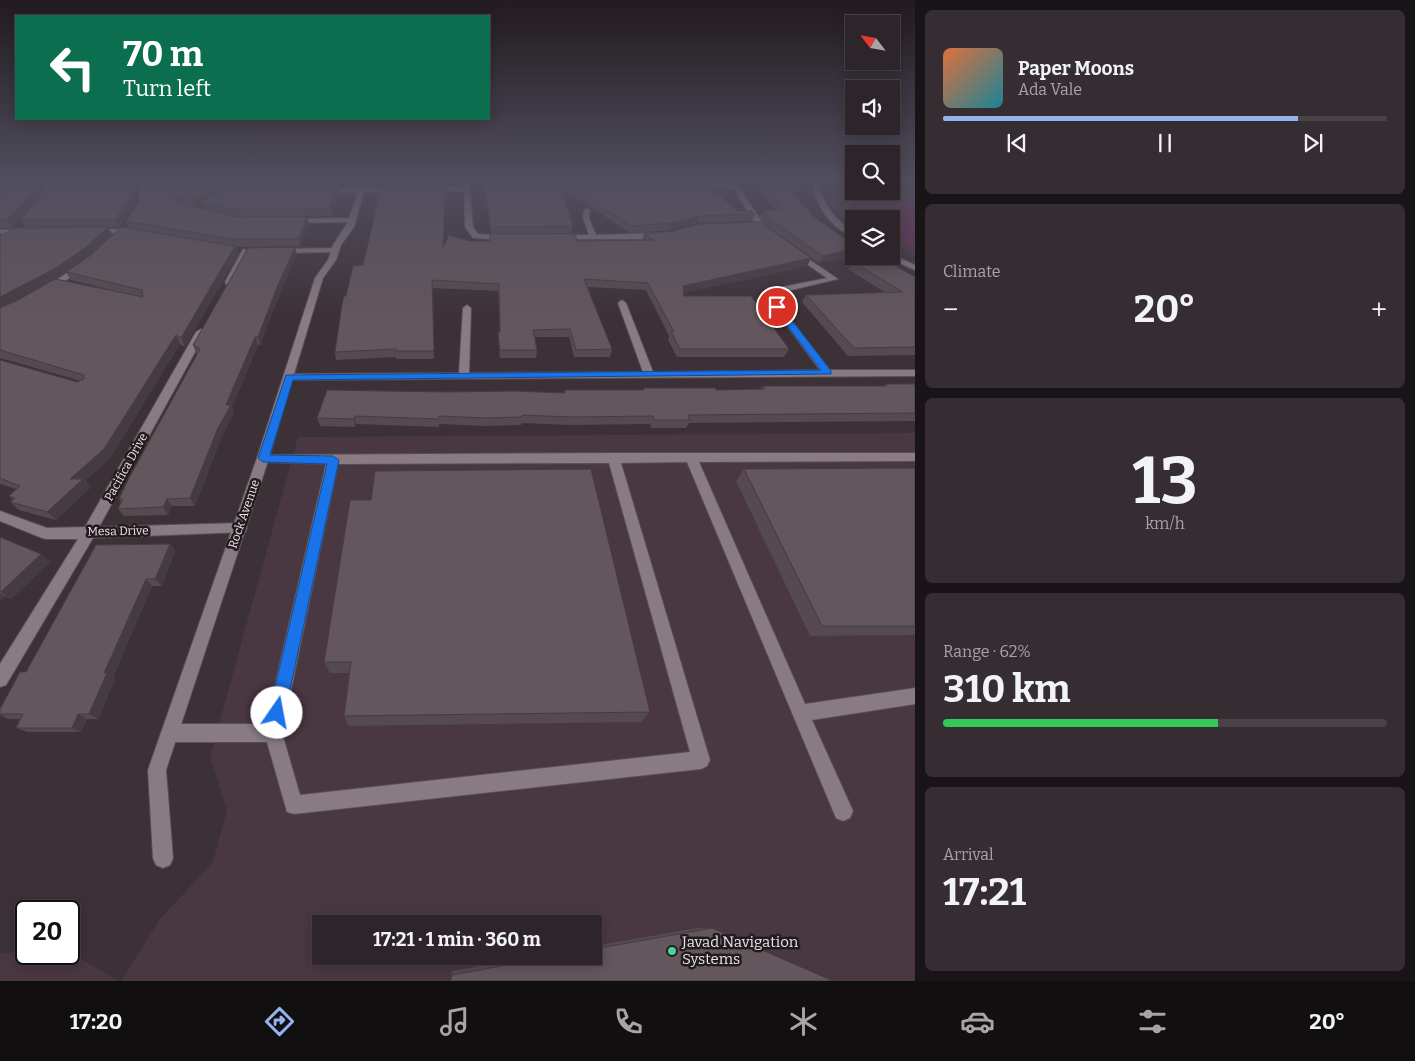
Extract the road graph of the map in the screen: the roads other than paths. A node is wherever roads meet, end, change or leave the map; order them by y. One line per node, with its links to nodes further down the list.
1 (115, 226): 10 (street)
2 (126, 226): 17 (street)
3 (130, 226): 13 (street)
4 (350, 226): 21 (street, Rock Avenue)
5 (469, 226): 18 (street)
6 (589, 226): 16 (street)
7 (748, 226): 8 (street)
8 (762, 226)
9 (20, 228): 11 (street); 12 (street); 19 (street)
10 (85, 230)
11 (37, 231)
12 (0, 232)
13 (142, 233)
14 (670, 234): 16 (street)
15 (554, 237): 16 (street)
16 (593, 237)
17 (116, 238)
18 (515, 238)
19 (6, 240)
20 (786, 245): 34 (street)
21 (335, 250): 23 (street); 38 (street, Rock Avenue)
22 (245, 251): 30 (street)
23 (274, 251)
24 (90, 260): 27 (street)
25 (900, 260): 26 (street)
26 (915, 268)
27 (58, 282): 28 (street); 29 (street)
28 (68, 284)
29 (42, 291)
30 (222, 294)
31 (622, 303): 36 (street)
32 (467, 308): 37 (street)
33 (208, 319): 46 (street, Pacifica Drive)
34 (827, 372): 35 (street); 36 (street)
35 (915, 373)
36 (649, 374): 37 (street)
37 (464, 375): 38 (street)
38 (290, 377): 41 (street, Rock Avenue)
39 (613, 457): 42 (street); 43 (street); 50 (street)
40 (915, 457): 42 (street)
41 (263, 458): 43 (street); 45 (street, Rock Avenue)
42 (692, 458): 49 (street)
43 (333, 460): 50 (street)
44 (0, 516): 46 (street, Mesa Drive)
45 (240, 528): 46 (street, Mesa Drive); 51 (street, Rock Avenue)
46 (90, 531): 47 (street, Pacifica Drive)
47 (0, 679)
48 (915, 696): 49 (street)
49 (801, 712): 52 (street)
50 (273, 732): 51 (street)
51 (170, 733): 53 (street, Rock Avenue)
52 (843, 811)
53 (163, 858)

